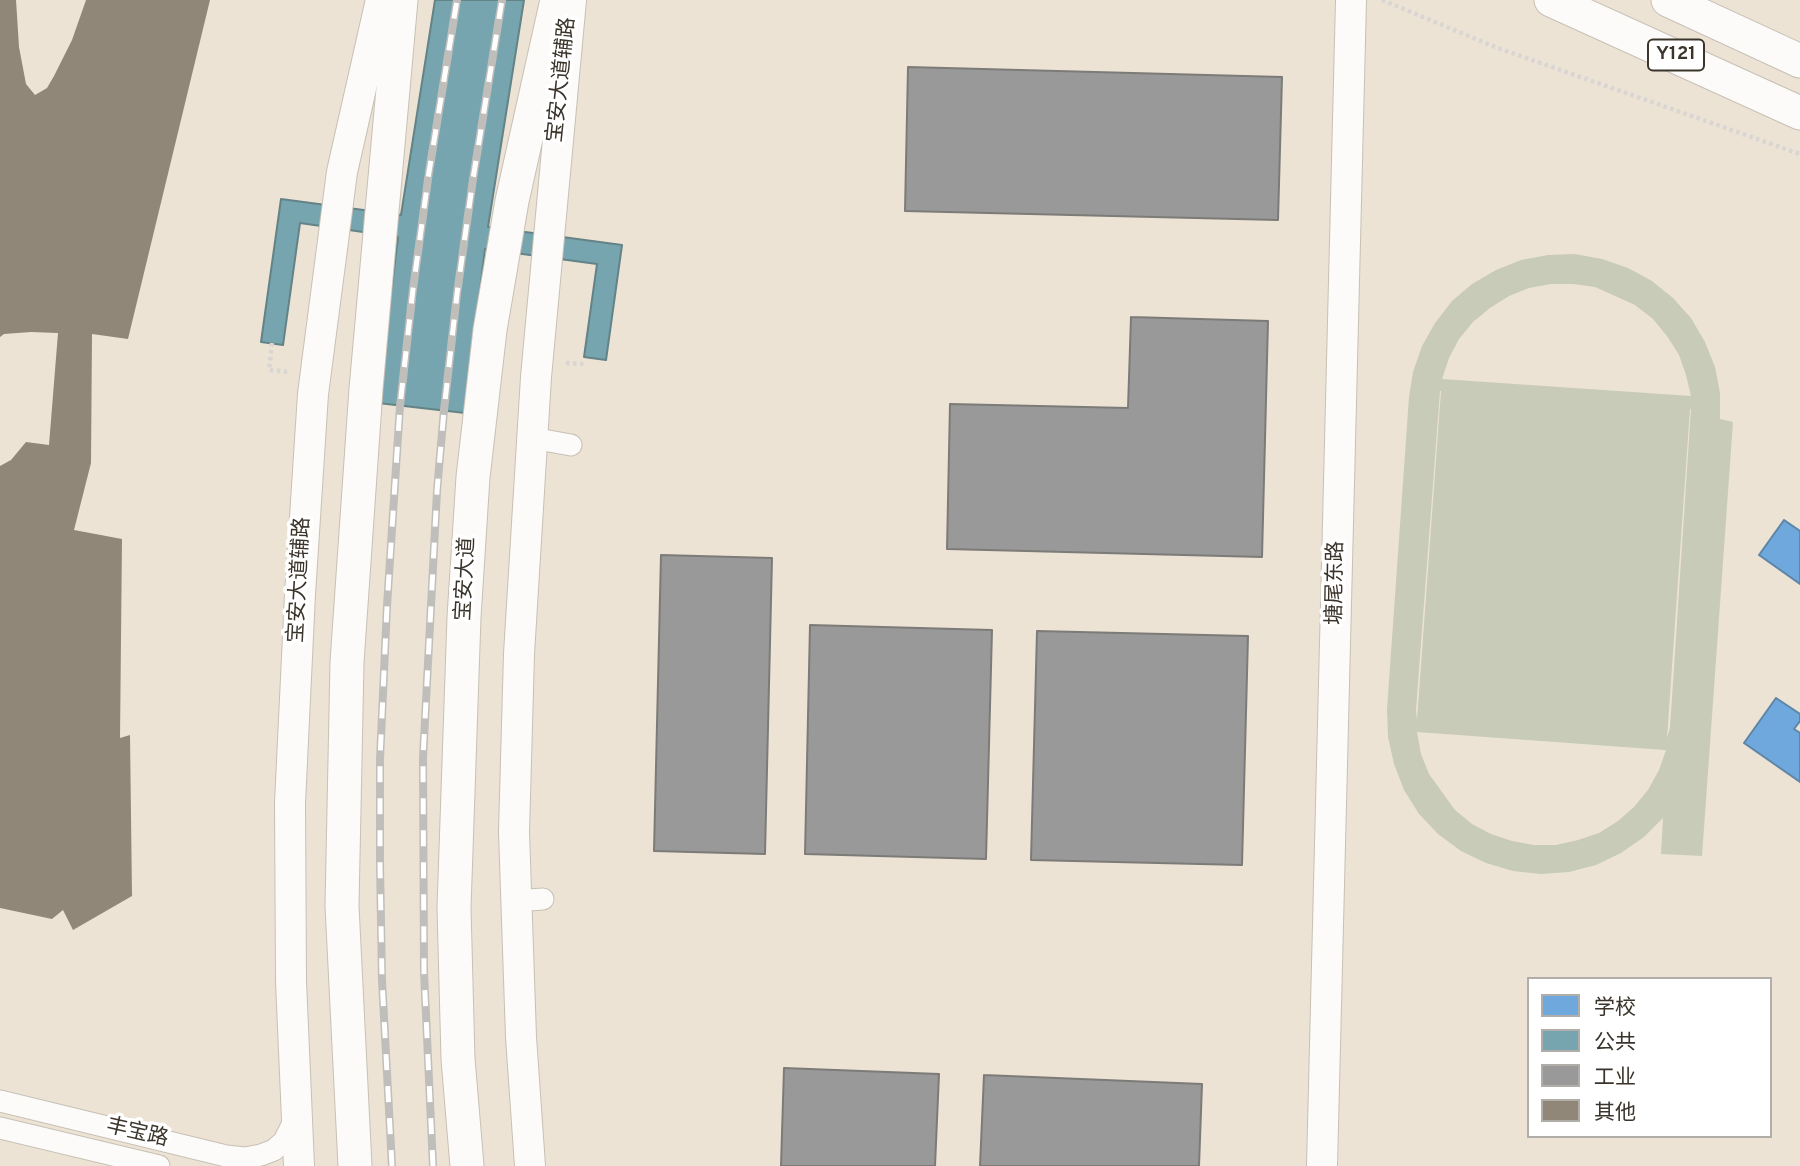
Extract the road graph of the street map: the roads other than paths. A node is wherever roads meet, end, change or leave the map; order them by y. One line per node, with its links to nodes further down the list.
1 (381, 0): 13 (main road, 宝安大道辅路)
2 (401, 0): 17 (main road)
3 (557, 0): 18 (main road, 宝安大道)
4 (571, 0): 10 (main road, 宝安大道辅路)
5 (1351, 0): 20 (main road, 塘尾东路)
6 (1551, 0): 9 (main road, Y121)
7 (1668, 0): 8 (main road)
8 (1800, 61)
9 (1800, 113)
10 (532, 438): 11 (street); 19 (main road, 宝安大道辅路)
11 (571, 445)
12 (0, 1101): 13 (street, 丰宝路)
13 (297, 1115): 16 (main road, 宝安大道辅路)
14 (0, 1128): 15 (street, 丰宝路)
15 (159, 1166)
16 (299, 1166)
17 (355, 1166)
18 (467, 1166)
19 (530, 1166)
20 (1322, 1166)

